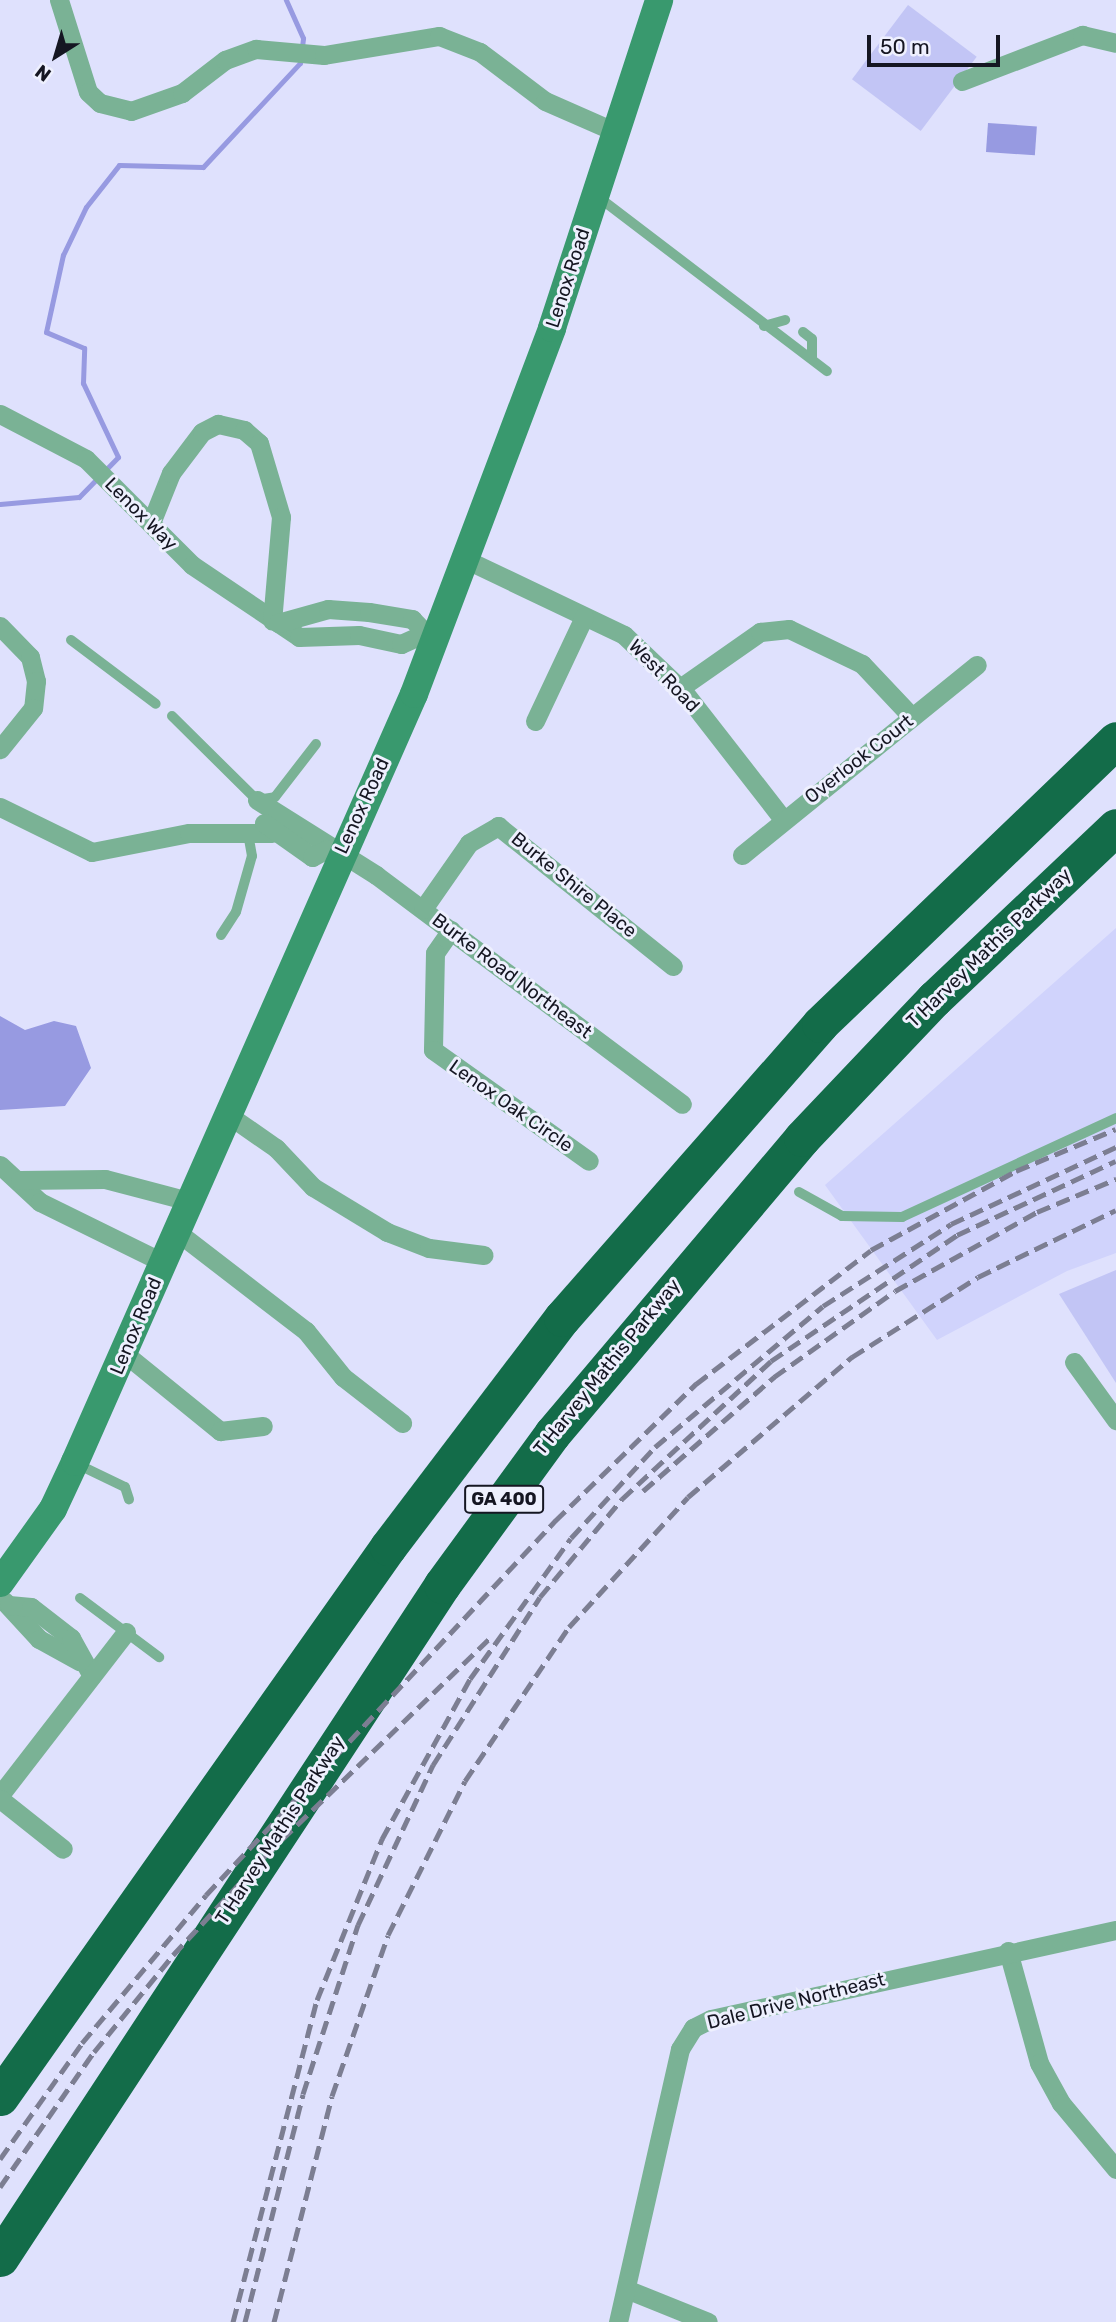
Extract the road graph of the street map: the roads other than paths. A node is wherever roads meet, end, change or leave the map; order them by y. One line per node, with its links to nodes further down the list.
1 (59, 0): 5 (street)
2 (659, 0): 5 (street, Lenox Road)
3 (1116, 43): 4 (street)
4 (962, 81)
5 (618, 133): 6 (street, Lenox Road)
6 (596, 195): 8 (lane); 14 (street, Lenox Road)
7 (785, 320): 8 (lane)
8 (764, 326): 10 (lane)
9 (803, 332): 10 (lane)
10 (812, 359): 11 (lane)
11 (827, 370)
12 (0, 414): 13 (street, Lenox Way)
13 (151, 523): 17 (street, Lenox Way); 17 (street)
14 (469, 561): 16 (street, West Road); 20 (street, Lenox Road)
15 (362, 612): 17 (street); 19 (street); 20 (street)
16 (584, 617): 23 (street, West Road); 27 (street)
17 (275, 622): 19 (street, Lenox Way)
18 (0, 626): 30 (street)
19 (359, 635): 20 (street, Lenox Way)
20 (428, 638): 37 (street, Lenox Road)
21 (71, 640): 24 (lane)
22 (977, 665): 26 (street, Overlook Court)
23 (680, 688): 26 (street); 33 (street, West Road)
24 (156, 704)
25 (172, 716): 31 (lane)
26 (912, 717): 33 (street, Overlook Court)
27 (535, 721)
28 (1116, 740): 72 (highway, GA 400)
29 (316, 744): 31 (lane)
30 (0, 749)
31 (257, 800): 36 (street, Burke Road Northeast)
32 (0, 807): 35 (street)
33 (783, 819): 38 (street, Overlook Court)
34 (1116, 827): 74 (highway, T Harvey Mathis Parkway / GA 400)
35 (248, 834): 36 (street); 41 (lane)
36 (285, 834): 37 (street, Burke Road Northeast)
37 (333, 852): 39 (street, Burke Road Northeast); 44 (street, Lenox Road)
38 (742, 855)
39 (423, 909): 40 (street, Burke Road Northeast); 42 (street, Burke Shire Place)
40 (451, 930): 43 (street, Burke Road Northeast); 46 (street, Lenox Oak Circle)
41 (221, 935)
42 (673, 966)
43 (682, 1104)
44 (227, 1114): 51 (street, Lenox Road); 54 (street)
45 (1116, 1118): 50 (lane)
46 (589, 1161)
47 (0, 1165): 48 (street)
48 (20, 1180): 49 (street); 52 (street)
49 (68, 1180): 51 (street); 52 (street)
50 (799, 1192)
51 (189, 1201): 53 (street, Lenox Road)
52 (56, 1210): 55 (street)
53 (176, 1231): 55 (street, Lenox Road); 59 (street)
54 (484, 1255)
55 (162, 1262): 56 (street, Lenox Road)
56 (124, 1353): 60 (street); 61 (street, Lenox Road)
57 (1074, 1362): 58 (street)
58 (1116, 1420)
59 (402, 1423)
60 (263, 1426)
61 (75, 1462): 62 (lane); 63 (street, Lenox Road)
62 (129, 1500)
63 (3, 1596): 67 (street)
64 (80, 1598): 65 (lane)
65 (125, 1632): 66 (lane); 67 (street)
66 (159, 1657)
67 (92, 1676): 68 (street)
68 (0, 1797): 69 (street)
69 (63, 1849)
70 (1116, 1930): 71 (street, Dale Drive Northeast)
71 (1008, 1951): 73 (street); 75 (street, Dale Drive Northeast)
72 (0, 2097)
73 (1116, 2169)
74 (0, 2258)
75 (626, 2289): 76 (street, Dale Drive Northeast); 77 (street)
76 (618, 2322)
77 (708, 2322)

